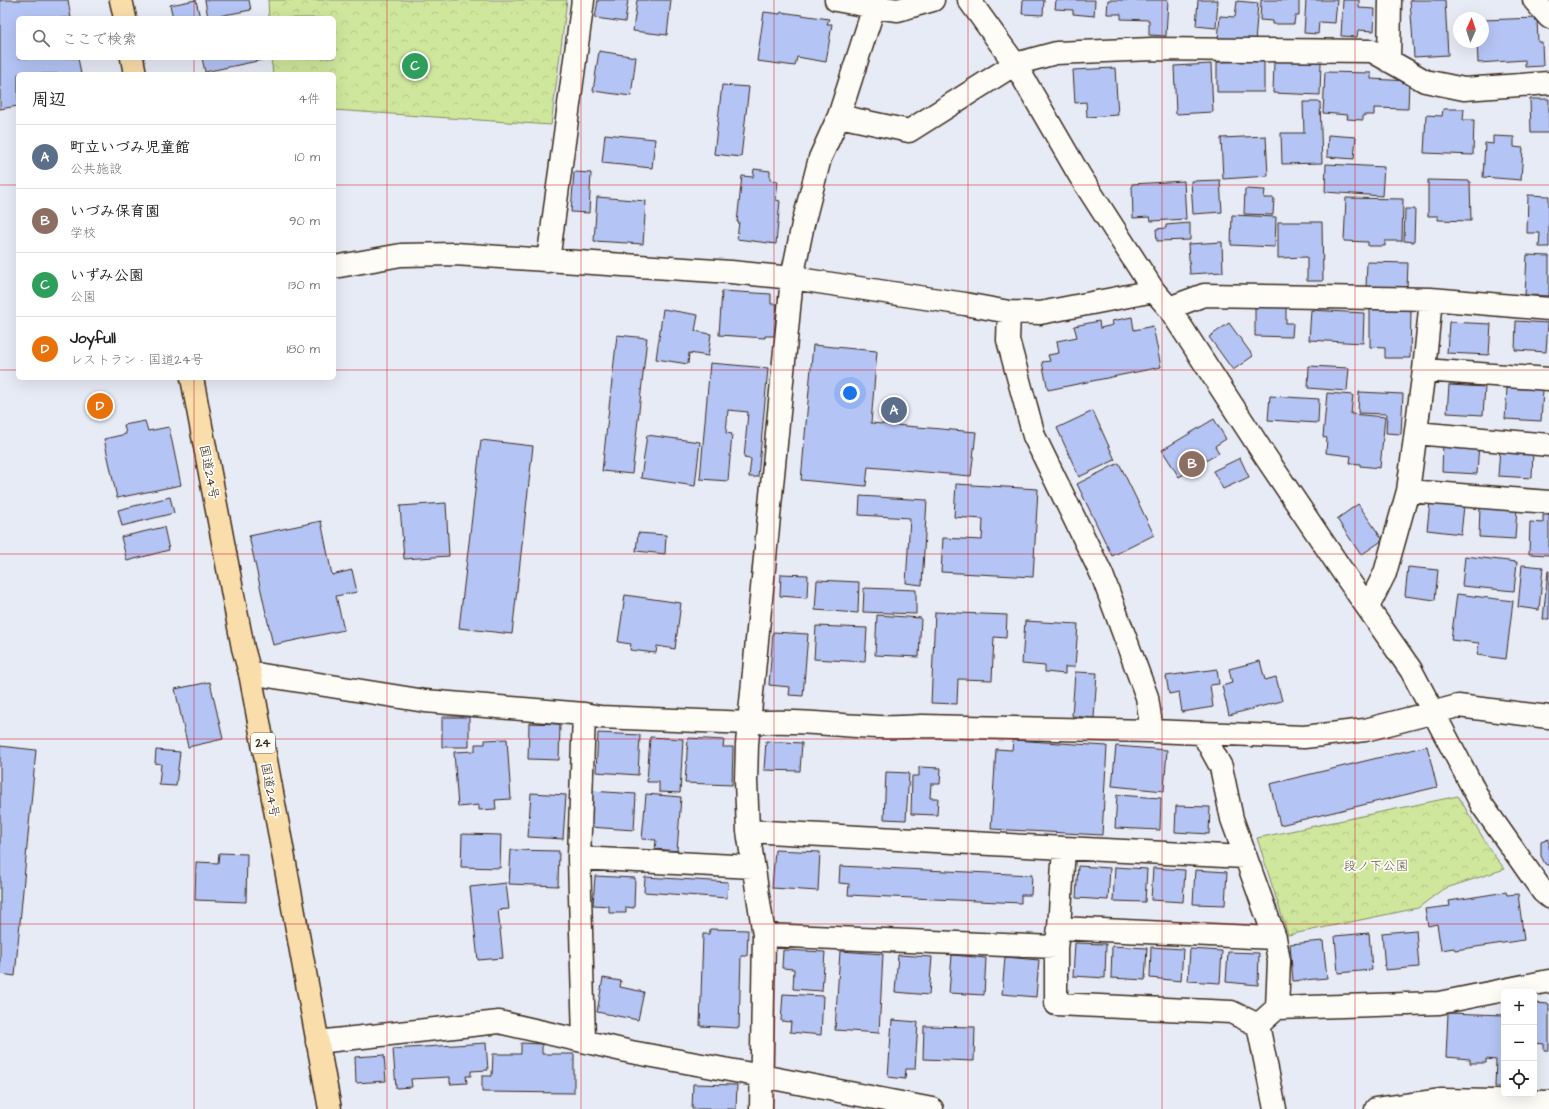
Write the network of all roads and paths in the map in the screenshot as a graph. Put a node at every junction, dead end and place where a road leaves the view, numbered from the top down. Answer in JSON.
{"nodes":[{"id":1,"x":121,"y":0,"type":"edge"},
{"id":2,"x":583,"y":0,"type":"edge"},
{"id":3,"x":836,"y":0,"type":"edge"},
{"id":4,"x":932,"y":0,"type":"edge"},
{"id":5,"x":969,"y":0,"type":"edge"},
{"id":6,"x":1390,"y":0,"type":"edge"},
{"id":7,"x":1534,"y":0,"type":"edge"},
{"id":8,"x":874,"y":7,"type":"junction"},
{"id":9,"x":125,"y":16,"type":"edge"},
{"id":10,"x":1549,"y":17,"type":"edge"},
{"id":11,"x":132,"y":60,"type":"edge"},
{"id":12,"x":1389,"y":61,"type":"junction"},
{"id":13,"x":1015,"y":64,"type":"junction"},
{"id":14,"x":135,"y":72,"type":"edge"},
{"id":15,"x":1549,"y":83,"type":"edge"},
{"id":16,"x":839,"y":116,"type":"junction"},
{"id":17,"x":548,"y":261,"type":"junction"},
{"id":18,"x":336,"y":267,"type":"edge"},
{"id":19,"x":792,"y":278,"type":"junction"},
{"id":20,"x":1154,"y":290,"type":"junction"},
{"id":21,"x":1431,"y":299,"type":"junction"},
{"id":22,"x":1169,"y":308,"type":"junction"},
{"id":23,"x":1549,"y":309,"type":"edge"},
{"id":24,"x":1009,"y":312,"type":"junction"},
{"id":25,"x":1424,"y":370,"type":"junction"},
{"id":26,"x":1549,"y":379,"type":"edge"},
{"id":27,"x":192,"y":380,"type":"edge"},
{"id":28,"x":1416,"y":433,"type":"junction"},
{"id":29,"x":1549,"y":445,"type":"edge"},
{"id":30,"x":1408,"y":491,"type":"junction"},
{"id":31,"x":1549,"y":502,"type":"edge"},
{"id":32,"x":1368,"y":607,"type":"junction"},
{"id":33,"x":250,"y":673,"type":"junction"},
{"id":34,"x":1432,"y":712,"type":"junction"},
{"id":35,"x":584,"y":714,"type":"junction"},
{"id":36,"x":1549,"y":717,"type":"edge"},
{"id":37,"x":750,"y":723,"type":"junction"},
{"id":38,"x":1152,"y":731,"type":"junction"},
{"id":39,"x":1203,"y":734,"type":"junction"},
{"id":40,"x":748,"y":831,"type":"junction"},
{"id":41,"x":1064,"y":848,"type":"junction"},
{"id":42,"x":1245,"y":857,"type":"junction"},
{"id":43,"x":579,"y":858,"type":"junction"},
{"id":44,"x":753,"y":867,"type":"junction"},
{"id":45,"x":1549,"y":897,"type":"edge"},
{"id":46,"x":764,"y":935,"type":"junction"},
{"id":47,"x":1058,"y":938,"type":"junction"},
{"id":48,"x":1275,"y":938,"type":"junction"},
{"id":49,"x":1549,"y":981,"type":"edge"},
{"id":50,"x":1277,"y":1008,"type":"junction"},
{"id":51,"x":1258,"y":1025,"type":"junction"},
{"id":52,"x":584,"y":1040,"type":"junction"},
{"id":53,"x":317,"y":1042,"type":"junction"},
{"id":54,"x":762,"y":1076,"type":"junction"},
{"id":55,"x":1549,"y":1102,"type":"edge"},
{"id":56,"x":330,"y":1109,"type":"edge"},
{"id":57,"x":761,"y":1109,"type":"edge"},
{"id":58,"x":932,"y":1109,"type":"edge"},
{"id":59,"x":1275,"y":1109,"type":"edge"},
{"id":60,"x":1376,"y":1109,"type":"edge"}],
"edges":[{"from":1,"to":9,"type":"highway"},
{"from":2,"to":17,"type":"street"},
{"from":3,"to":8,"type":"street"},
{"from":4,"to":8,"type":"street"},
{"from":5,"to":13,"type":"street"},
{"from":6,"to":12,"type":"street"},
{"from":7,"to":10,"type":"street"},
{"from":8,"to":16,"type":"street"},
{"from":11,"to":14,"type":"highway"},
{"from":12,"to":13,"type":"street"},
{"from":12,"to":15,"type":"street"},
{"from":13,"to":16,"type":"street"},
{"from":13,"to":20,"type":"street"},
{"from":16,"to":19,"type":"street"},
{"from":17,"to":18,"type":"street"},
{"from":17,"to":19,"type":"street"},
{"from":19,"to":24,"type":"street"},
{"from":19,"to":37,"type":"street"},
{"from":20,"to":22,"type":"street"},
{"from":20,"to":24,"type":"street"},
{"from":21,"to":22,"type":"street"},
{"from":21,"to":23,"type":"street"},
{"from":21,"to":25,"type":"street"},
{"from":22,"to":32,"type":"street"},
{"from":24,"to":38,"type":"street"},
{"from":25,"to":26,"type":"street"},
{"from":25,"to":28,"type":"street"},
{"from":27,"to":33,"type":"highway","name":"国道24号","number":"24"},
{"from":28,"to":29,"type":"street"},
{"from":28,"to":30,"type":"street"},
{"from":30,"to":31,"type":"street"},
{"from":30,"to":32,"type":"street"},
{"from":32,"to":34,"type":"street"},
{"from":33,"to":35,"type":"street"},
{"from":33,"to":53,"type":"highway","name":"国道24号","number":"24"},
{"from":34,"to":36,"type":"street"},
{"from":34,"to":39,"type":"street"},
{"from":34,"to":45,"type":"street"},
{"from":35,"to":37,"type":"street"},
{"from":35,"to":43,"type":"street"},
{"from":37,"to":38,"type":"street"},
{"from":37,"to":40,"type":"street"},
{"from":38,"to":39,"type":"street"},
{"from":39,"to":42,"type":"street"},
{"from":40,"to":41,"type":"street"},
{"from":40,"to":44,"type":"street"},
{"from":41,"to":42,"type":"street"},
{"from":41,"to":47,"type":"street"},
{"from":42,"to":48,"type":"street"},
{"from":43,"to":44,"type":"street"},
{"from":43,"to":52,"type":"street"},
{"from":44,"to":46,"type":"street"},
{"from":46,"to":47,"type":"street"},
{"from":46,"to":54,"type":"street"},
{"from":47,"to":48,"type":"street"},
{"from":47,"to":51,"type":"street"},
{"from":48,"to":50,"type":"street"},
{"from":49,"to":50,"type":"street"},
{"from":50,"to":51,"type":"street"},
{"from":51,"to":59,"type":"street"},
{"from":52,"to":53,"type":"street"},
{"from":52,"to":54,"type":"street"},
{"from":53,"to":56,"type":"highway","name":"国道24号","number":"24"},
{"from":54,"to":57,"type":"street"},
{"from":54,"to":58,"type":"street"},
{"from":55,"to":60,"type":"street"}]}
